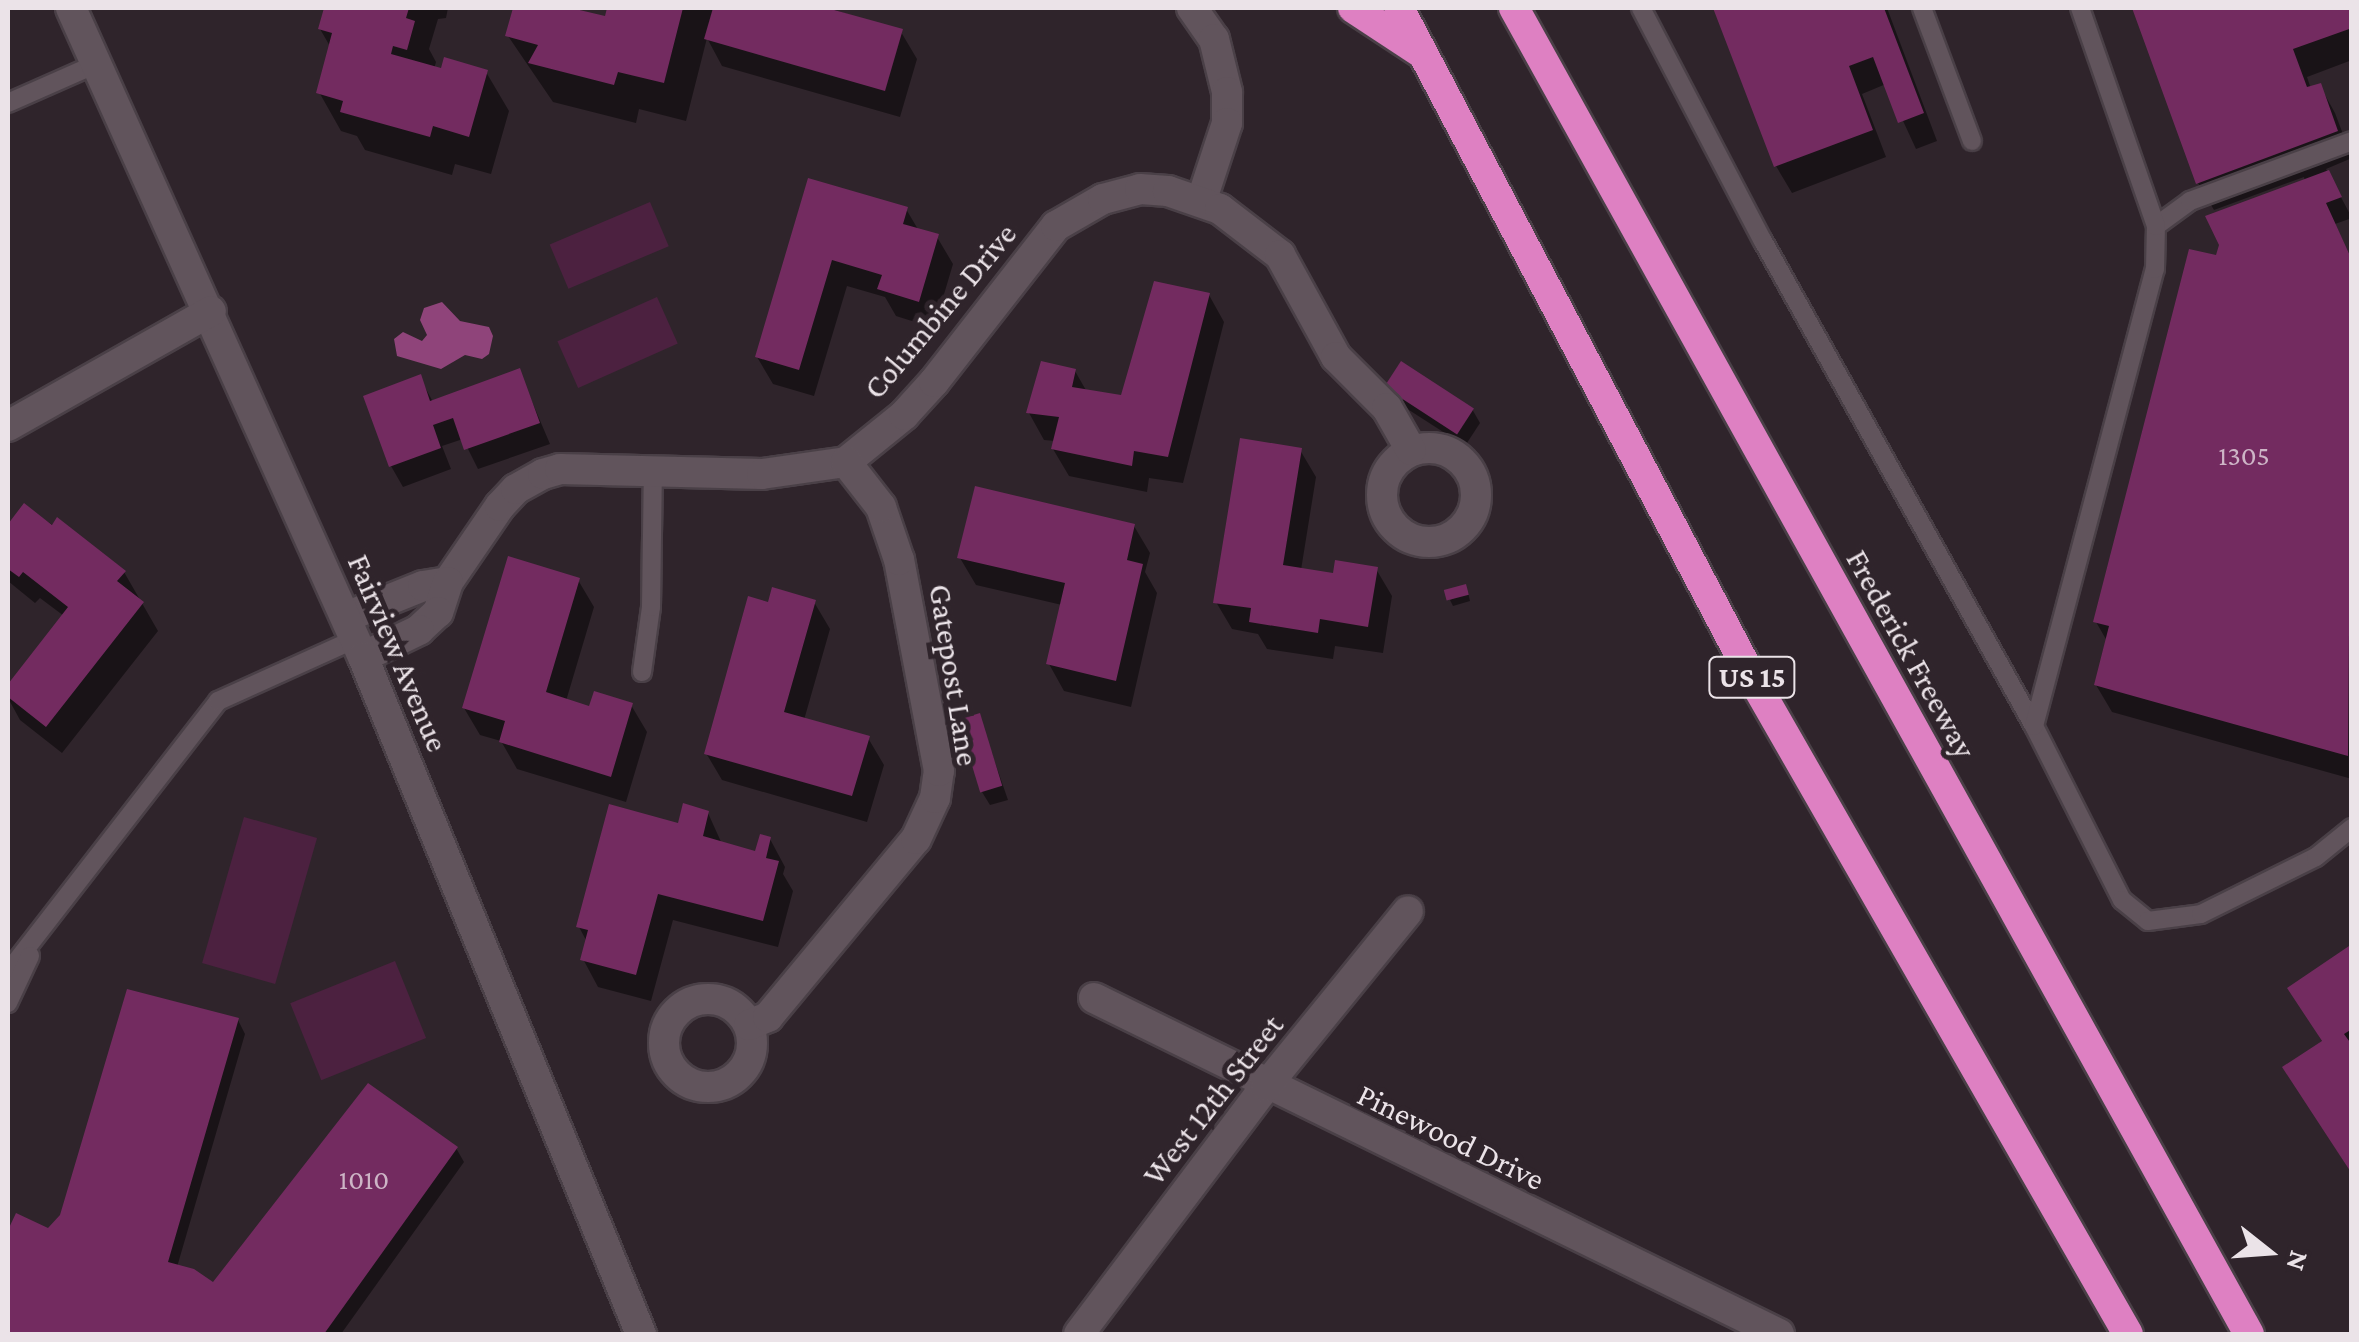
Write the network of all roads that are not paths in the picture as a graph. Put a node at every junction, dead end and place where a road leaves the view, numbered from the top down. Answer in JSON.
{"nodes":[{"id":1,"x":71,"y":8,"type":"edge"},
{"id":2,"x":1192,"y":8,"type":"edge"},
{"id":3,"x":1353,"y":8,"type":"edge"},
{"id":4,"x":1399,"y":8,"type":"edge"},
{"id":5,"x":1514,"y":8,"type":"edge"},
{"id":6,"x":1536,"y":8,"type":"edge"},
{"id":7,"x":1641,"y":8,"type":"edge"},
{"id":8,"x":1922,"y":8,"type":"edge"},
{"id":9,"x":2080,"y":8,"type":"edge"},
{"id":10,"x":1420,"y":52,"type":"junction"},
{"id":11,"x":96,"y":64,"type":"junction"},
{"id":12,"x":8,"y":102,"type":"edge"},
{"id":13,"x":1972,"y":141,"type":"dead end"},
{"id":14,"x":2352,"y":141,"type":"edge"},
{"id":15,"x":1598,"y":161,"type":"junction"},
{"id":16,"x":1201,"y":202,"type":"junction"},
{"id":17,"x":2156,"y":226,"type":"junction"},
{"id":18,"x":211,"y":312,"type":"junction"},
{"id":19,"x":8,"y":426,"type":"edge"},
{"id":20,"x":1411,"y":450,"type":"dead end"},
{"id":21,"x":846,"y":462,"type":"junction"},
{"id":22,"x":653,"y":472,"type":"junction"},
{"id":23,"x":448,"y":582,"type":"junction"},
{"id":24,"x":355,"y":638,"type":"junction"},
{"id":25,"x":642,"y":672,"type":"dead end"},
{"id":26,"x":2034,"y":726,"type":"junction"},
{"id":27,"x":2352,"y":828,"type":"edge"},
{"id":28,"x":1408,"y":912,"type":"dead end"},
{"id":29,"x":43,"y":929,"type":"junction"},
{"id":30,"x":8,"y":972,"type":"edge"},
{"id":31,"x":1094,"y":998,"type":"dead end"},
{"id":32,"x":8,"y":1003,"type":"edge"},
{"id":33,"x":749,"y":1024,"type":"dead end"},
{"id":34,"x":1266,"y":1086,"type":"junction"},
{"id":35,"x":641,"y":1334,"type":"edge"},
{"id":36,"x":1079,"y":1334,"type":"edge"},
{"id":37,"x":1779,"y":1334,"type":"edge"},
{"id":38,"x":2128,"y":1334,"type":"edge"},
{"id":39,"x":2249,"y":1334,"type":"edge"}],
"edges":[{"from":1,"to":11,"type":"street","name":"Fairview Avenue"},
{"from":2,"to":16,"type":"street"},
{"from":3,"to":10,"type":"highway"},
{"from":4,"to":10,"type":"highway","number":"US 15"},
{"from":5,"to":15,"type":"highway","name":"Frederick Freeway"},
{"from":6,"to":15,"type":"highway"},
{"from":7,"to":26,"type":"lane"},
{"from":8,"to":13,"type":"lane"},
{"from":9,"to":17,"type":"lane"},
{"from":10,"to":38,"type":"highway","number":"US 15"},
{"from":11,"to":12,"type":"lane"},
{"from":11,"to":18,"type":"street","name":"Fairview Avenue"},
{"from":14,"to":17,"type":"lane"},
{"from":15,"to":39,"type":"highway","name":"Frederick Freeway"},
{"from":16,"to":20,"type":"street","name":"Columbine Drive"},
{"from":16,"to":21,"type":"street","name":"Columbine Drive"},
{"from":17,"to":26,"type":"lane"},
{"from":18,"to":19,"type":"street"},
{"from":18,"to":24,"type":"street","name":"Fairview Avenue"},
{"from":21,"to":22,"type":"street"},
{"from":21,"to":33,"type":"street","name":"Gatepost Lane"},
{"from":22,"to":23,"type":"street"},
{"from":22,"to":25,"type":"lane"},
{"from":23,"to":24,"type":"street"},
{"from":23,"to":24,"type":"street"},
{"from":24,"to":29,"type":"lane"},
{"from":24,"to":35,"type":"street","name":"Fairview Avenue"},
{"from":26,"to":27,"type":"lane"},
{"from":28,"to":34,"type":"street","name":"West 12th Street"},
{"from":29,"to":30,"type":"lane"},
{"from":29,"to":32,"type":"lane"},
{"from":31,"to":34,"type":"street","name":"Pinewood Drive"},
{"from":34,"to":36,"type":"street","name":"West 12th Street"},
{"from":34,"to":37,"type":"street","name":"Pinewood Drive"}]}
